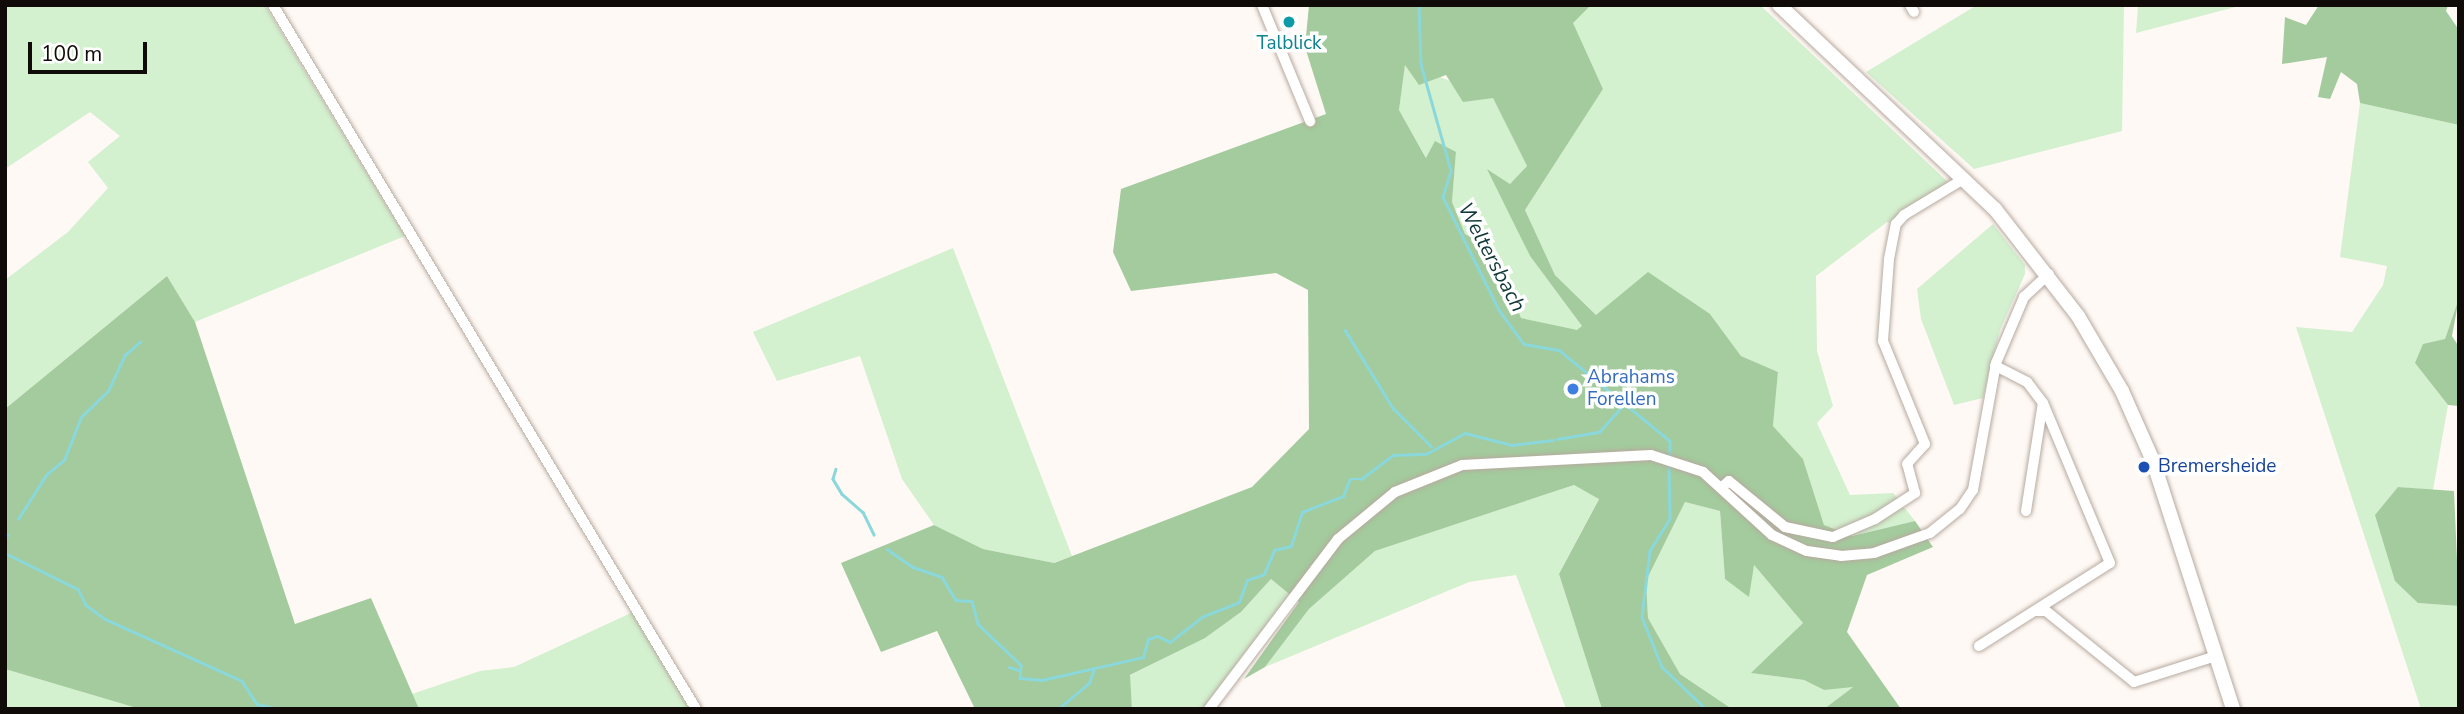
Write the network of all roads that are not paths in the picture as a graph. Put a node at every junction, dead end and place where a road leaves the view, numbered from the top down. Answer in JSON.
{"nodes":[{"id":1,"x":273,"y":5,"type":"edge"},
{"id":2,"x":1262,"y":5,"type":"edge"},
{"id":3,"x":1779,"y":5,"type":"edge"},
{"id":4,"x":1310,"y":121,"type":"dead end"},
{"id":5,"x":1965,"y":178,"type":"junction"},
{"id":6,"x":2049,"y":274,"type":"junction"},
{"id":7,"x":1996,"y":366,"type":"junction"},
{"id":8,"x":2043,"y":404,"type":"junction"},
{"id":9,"x":1722,"y":487,"type":"junction"},
{"id":10,"x":2026,"y":511,"type":"dead end"},
{"id":11,"x":2032,"y":612,"type":"junction"},
{"id":12,"x":1979,"y":646,"type":"dead end"},
{"id":13,"x":2216,"y":656,"type":"junction"},
{"id":14,"x":696,"y":709,"type":"edge"},
{"id":15,"x":1209,"y":709,"type":"edge"},
{"id":16,"x":2233,"y":709,"type":"edge"}],
"edges":[{"from":1,"to":14,"type":"street"},
{"from":2,"to":4,"type":"street"},
{"from":3,"to":5,"type":"main road"},
{"from":5,"to":6,"type":"main road"},
{"from":5,"to":9,"type":"street"},
{"from":6,"to":7,"type":"street"},
{"from":6,"to":13,"type":"main road"},
{"from":7,"to":8,"type":"street"},
{"from":7,"to":9,"type":"street"},
{"from":8,"to":10,"type":"street"},
{"from":8,"to":11,"type":"street"},
{"from":9,"to":15,"type":"street"},
{"from":11,"to":12,"type":"street"},
{"from":11,"to":13,"type":"street"},
{"from":13,"to":16,"type":"main road"}]}
